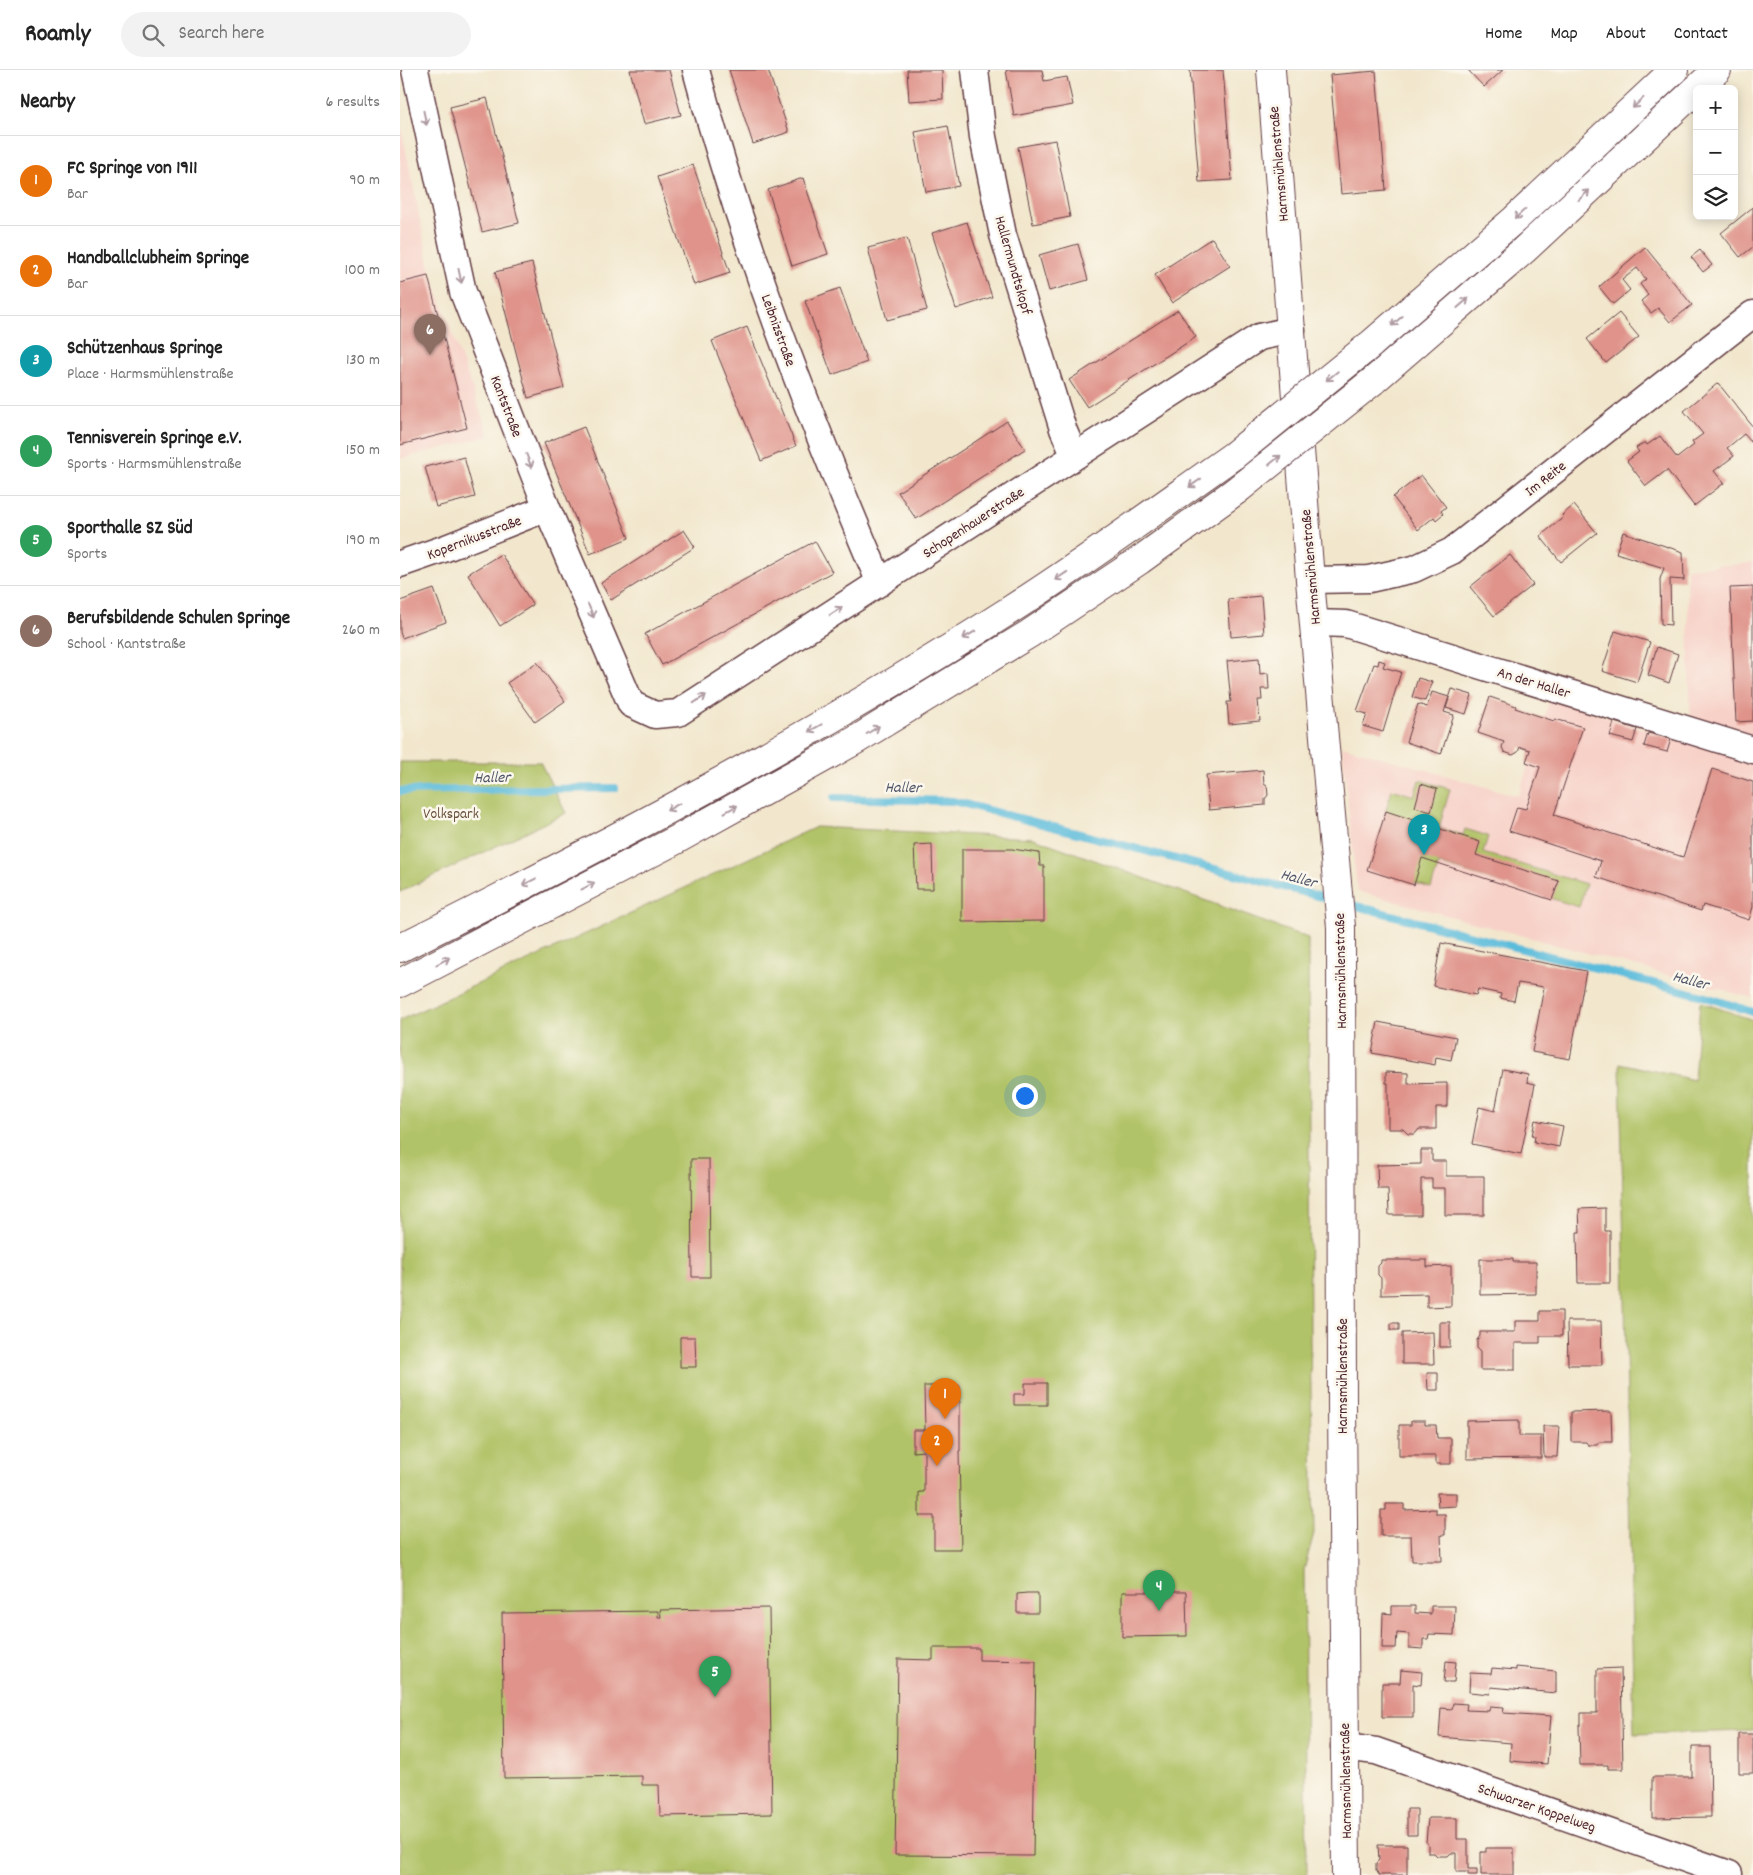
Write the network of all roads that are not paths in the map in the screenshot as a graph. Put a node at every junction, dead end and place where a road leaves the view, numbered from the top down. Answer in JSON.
{"nodes":[{"id":1,"x":415,"y":70,"type":"edge"},
{"id":2,"x":696,"y":70,"type":"edge"},
{"id":3,"x":975,"y":70,"type":"edge"},
{"id":4,"x":1271,"y":70,"type":"edge"},
{"id":5,"x":1674,"y":70,"type":"edge"},
{"id":6,"x":1717,"y":70,"type":"edge"},
{"id":7,"x":1753,"y":314,"type":"edge"},
{"id":8,"x":1292,"y":330,"type":"junction"},
{"id":9,"x":1074,"y":454,"type":"junction"},
{"id":10,"x":547,"y":508,"type":"junction"},
{"id":11,"x":400,"y":564,"type":"edge"},
{"id":12,"x":1310,"y":580,"type":"junction"},
{"id":13,"x":880,"y":583,"type":"junction"},
{"id":14,"x":1314,"y":623,"type":"junction"},
{"id":15,"x":655,"y":714,"type":"joint"},
{"id":16,"x":1753,"y":750,"type":"edge"},
{"id":17,"x":400,"y":948,"type":"edge"},
{"id":18,"x":400,"y":983,"type":"edge"},
{"id":19,"x":1344,"y":1747,"type":"junction"},
{"id":20,"x":1729,"y":1874,"type":"edge"},
{"id":21,"x":1346,"y":1875,"type":"edge"}],
"edges":[{"from":1,"to":10,"type":"street","name":"Kantstraße","one_way":true},
{"from":2,"to":13,"type":"street","name":"Leibnizstraße"},
{"from":3,"to":9,"type":"street","name":"Hallermundtskopf"},
{"from":4,"to":8,"type":"main road","name":"Harmsmühlenstraße"},
{"from":5,"to":17,"type":"main road","one_way":true,"bridge":true},
{"from":18,"to":6,"type":"main road","one_way":true,"bridge":true},
{"from":7,"to":12,"type":"street","name":"Im Reite"},
{"from":8,"to":9,"type":"street","name":"Schopenhauerstraße"},
{"from":8,"to":12,"type":"main road","name":"Harmsmühlenstraße"},
{"from":9,"to":13,"type":"street","name":"Schopenhauerstraße"},
{"from":10,"to":11,"type":"street","name":"Kopernikusstraße"},
{"from":10,"to":15,"type":"street","name":"Kantstraße","one_way":true},
{"from":12,"to":14,"type":"main road","name":"Harmsmühlenstraße"},
{"from":15,"to":13,"type":"street","name":"Schopenhauerstraße","one_way":true},
{"from":14,"to":16,"type":"street","name":"An der Haller"},
{"from":14,"to":19,"type":"main road","name":"Harmsmühlenstraße"},
{"from":19,"to":20,"type":"street","name":"Schwarzer Koppelweg"},
{"from":19,"to":21,"type":"main road","name":"Harmsmühlenstraße"}]}
